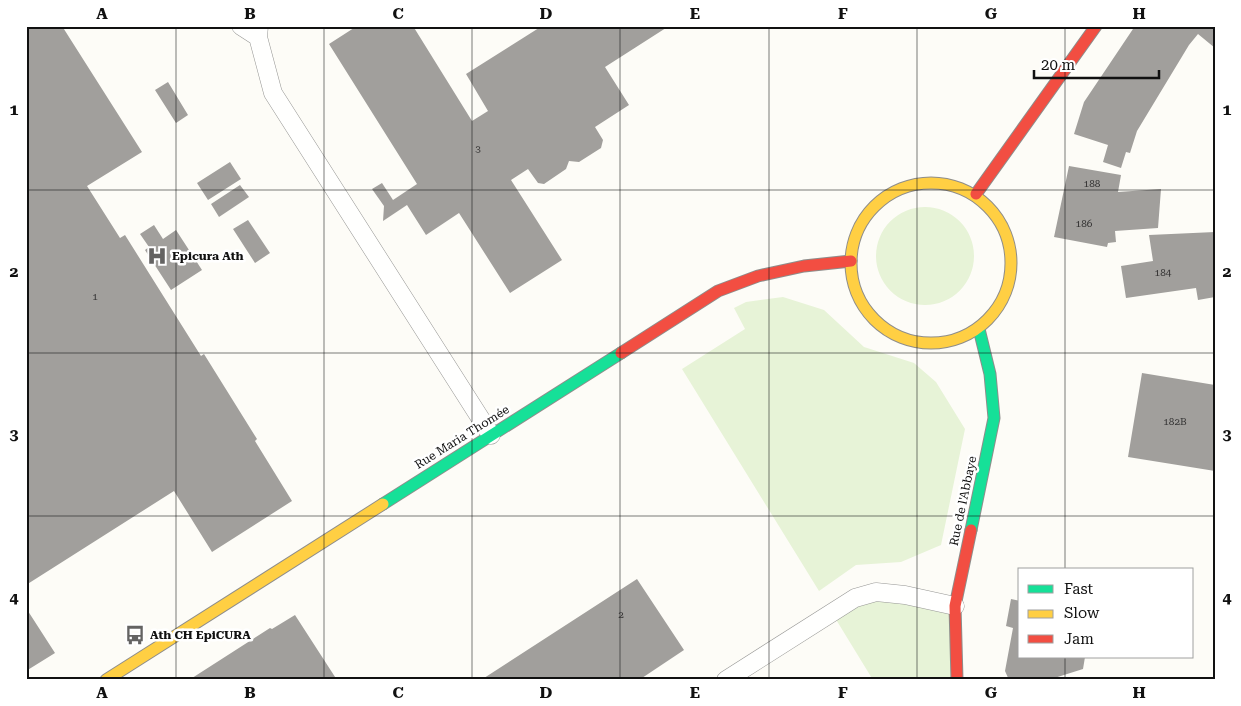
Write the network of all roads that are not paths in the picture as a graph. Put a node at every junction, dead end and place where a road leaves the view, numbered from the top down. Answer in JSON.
{"nodes":[{"id":1,"x":241,"y":26,"type":"edge"},
{"id":2,"x":1096,"y":26,"type":"edge"},
{"id":3,"x":259,"y":31,"type":"edge"},
{"id":4,"x":976,"y":194,"type":"junction"},
{"id":5,"x":851,"y":261,"type":"junction"},
{"id":6,"x":979,"y":329,"type":"junction"},
{"id":7,"x":491,"y":435,"type":"junction"},
{"id":8,"x":955,"y":606,"type":"junction"},
{"id":9,"x":106,"y":680,"type":"edge"},
{"id":10,"x":726,"y":680,"type":"edge"},
{"id":11,"x":957,"y":680,"type":"edge"}],
"edges":[{"from":1,"to":3,"type":"lane"},
{"from":2,"to":4,"type":"street"},
{"from":3,"to":7,"type":"lane"},
{"from":4,"to":5,"type":"street"},
{"from":4,"to":6,"type":"street"},
{"from":5,"to":6,"type":"street"},
{"from":5,"to":7,"type":"street","name":"Rue Maria Thomée"},
{"from":6,"to":8,"type":"street","name":"Rue de l'Abbaye"},
{"from":7,"to":9,"type":"street","name":"Rue Maria Thomée"},
{"from":8,"to":10,"type":"lane"},
{"from":8,"to":11,"type":"street","name":"Rue de l'Abbaye"}]}
